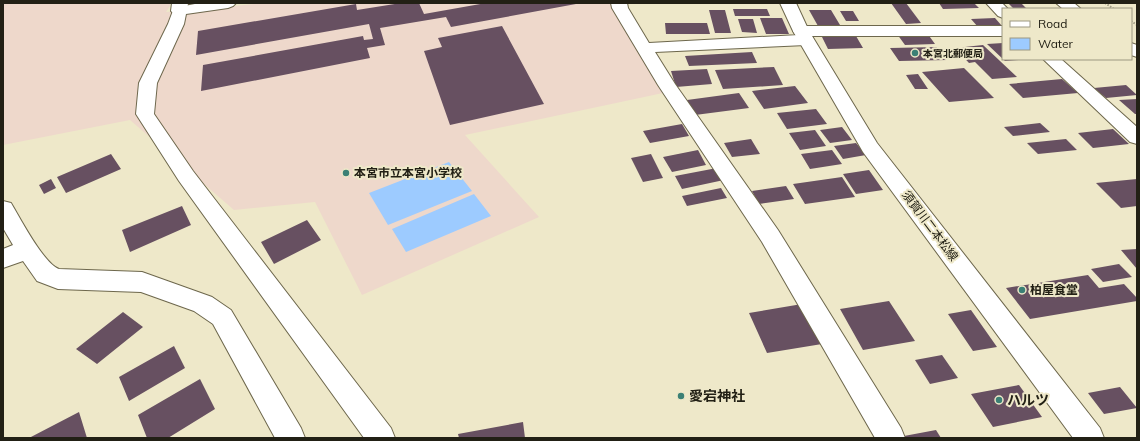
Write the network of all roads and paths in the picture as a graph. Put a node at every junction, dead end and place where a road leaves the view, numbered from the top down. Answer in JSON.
{"nodes":[{"id":1,"x":228,"y":3,"type":"edge"},
{"id":2,"x":619,"y":3,"type":"edge"},
{"id":3,"x":788,"y":3,"type":"edge"},
{"id":4,"x":994,"y":3,"type":"edge"},
{"id":5,"x":179,"y":7,"type":"edge"},
{"id":6,"x":1002,"y":12,"type":"edge"},
{"id":7,"x":1002,"y":31,"type":"edge"},
{"id":8,"x":804,"y":36,"type":"junction"},
{"id":9,"x":644,"y":48,"type":"junction"},
{"id":10,"x":1052,"y":60,"type":"edge"},
{"id":11,"x":1137,"y":138,"type":"edge"},
{"id":12,"x":3,"y":209,"type":"edge"},
{"id":13,"x":27,"y":248,"type":"junction"},
{"id":14,"x":3,"y":258,"type":"edge"},
{"id":15,"x":291,"y":438,"type":"edge"},
{"id":16,"x":381,"y":438,"type":"edge"},
{"id":17,"x":891,"y":438,"type":"edge"},
{"id":18,"x":1090,"y":438,"type":"edge"}],
"edges":[{"from":1,"to":5,"type":"street"},
{"from":2,"to":9,"type":"street"},
{"from":3,"to":8,"type":"street","name":"須賀川二本松線"},
{"from":4,"to":6,"type":"street"},
{"from":5,"to":16,"type":"street"},
{"from":7,"to":8,"type":"street"},
{"from":8,"to":9,"type":"street"},
{"from":8,"to":18,"type":"street","name":"須賀川二本松線"},
{"from":9,"to":17,"type":"street"},
{"from":10,"to":11,"type":"street"},
{"from":12,"to":13,"type":"street"},
{"from":13,"to":14,"type":"street"},
{"from":13,"to":15,"type":"street"}]}
